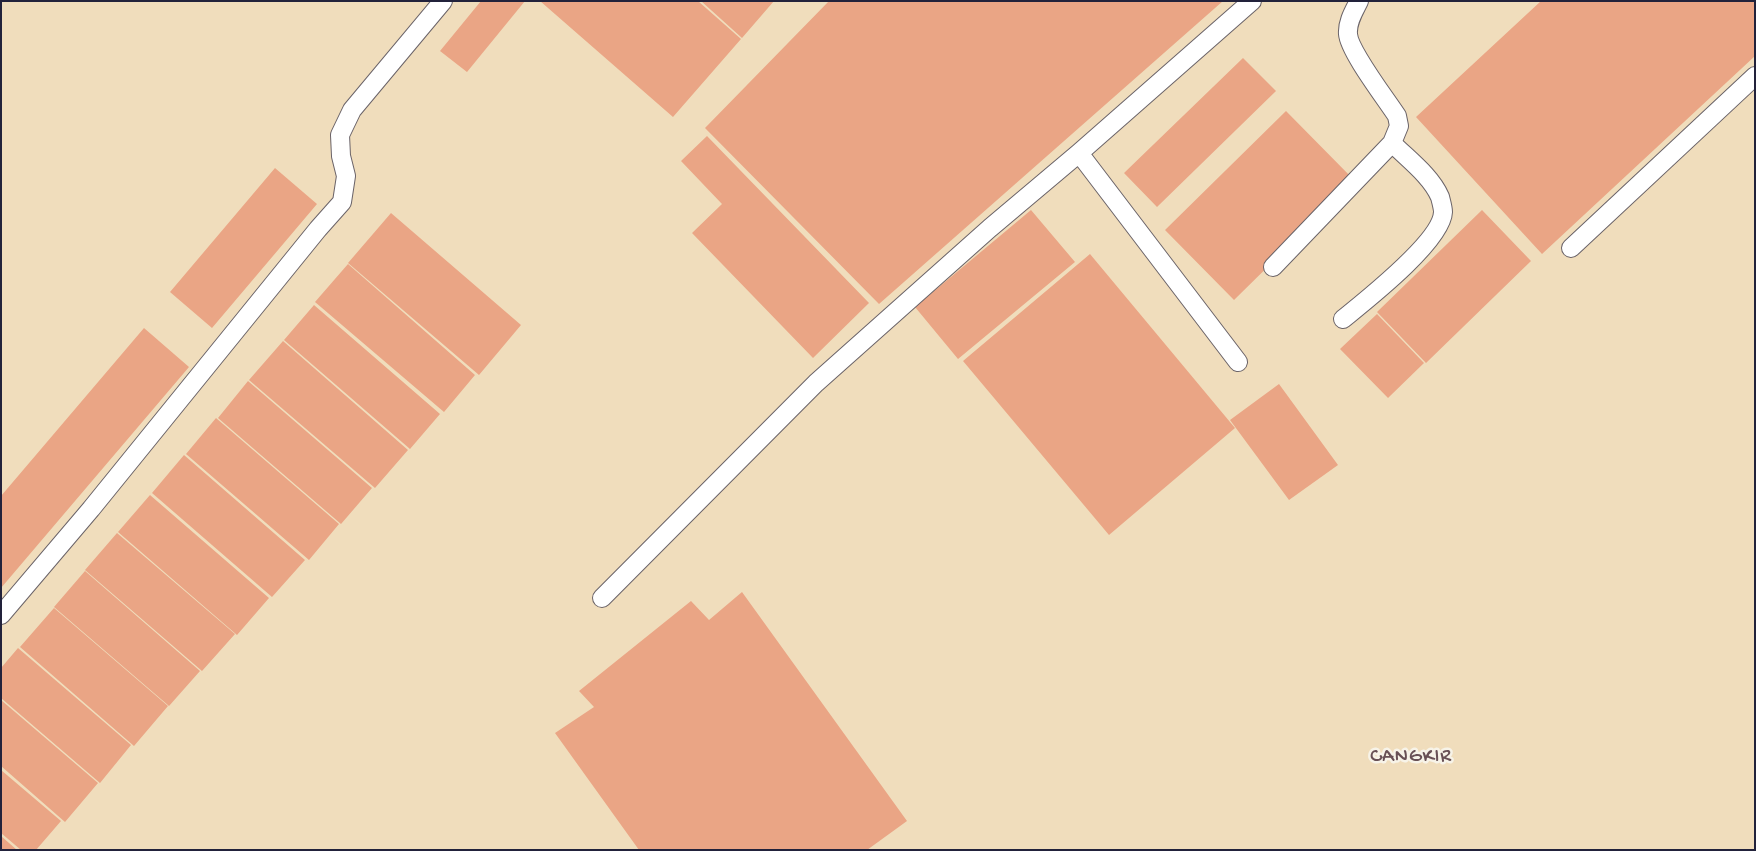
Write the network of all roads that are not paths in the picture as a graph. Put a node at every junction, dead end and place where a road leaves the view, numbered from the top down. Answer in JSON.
{"nodes":[{"id":1,"x":443,"y":1,"type":"edge"},
{"id":2,"x":1252,"y":1,"type":"edge"},
{"id":3,"x":1360,"y":1,"type":"edge"},
{"id":4,"x":1755,"y":76,"type":"edge"},
{"id":5,"x":1392,"y":143,"type":"junction"},
{"id":6,"x":1079,"y":153,"type":"junction"},
{"id":7,"x":1571,"y":248,"type":"dead end"},
{"id":8,"x":1273,"y":267,"type":"dead end"},
{"id":9,"x":1343,"y":320,"type":"dead end"},
{"id":10,"x":1238,"y":362,"type":"dead end"},
{"id":11,"x":602,"y":598,"type":"dead end"},
{"id":12,"x":1,"y":615,"type":"edge"}],
"edges":[{"from":1,"to":12,"type":"lane"},
{"from":2,"to":6,"type":"lane"},
{"from":3,"to":5,"type":"lane"},
{"from":4,"to":7,"type":"lane"},
{"from":5,"to":8,"type":"lane"},
{"from":5,"to":9,"type":"lane"},
{"from":6,"to":10,"type":"lane"},
{"from":6,"to":11,"type":"lane"}]}
